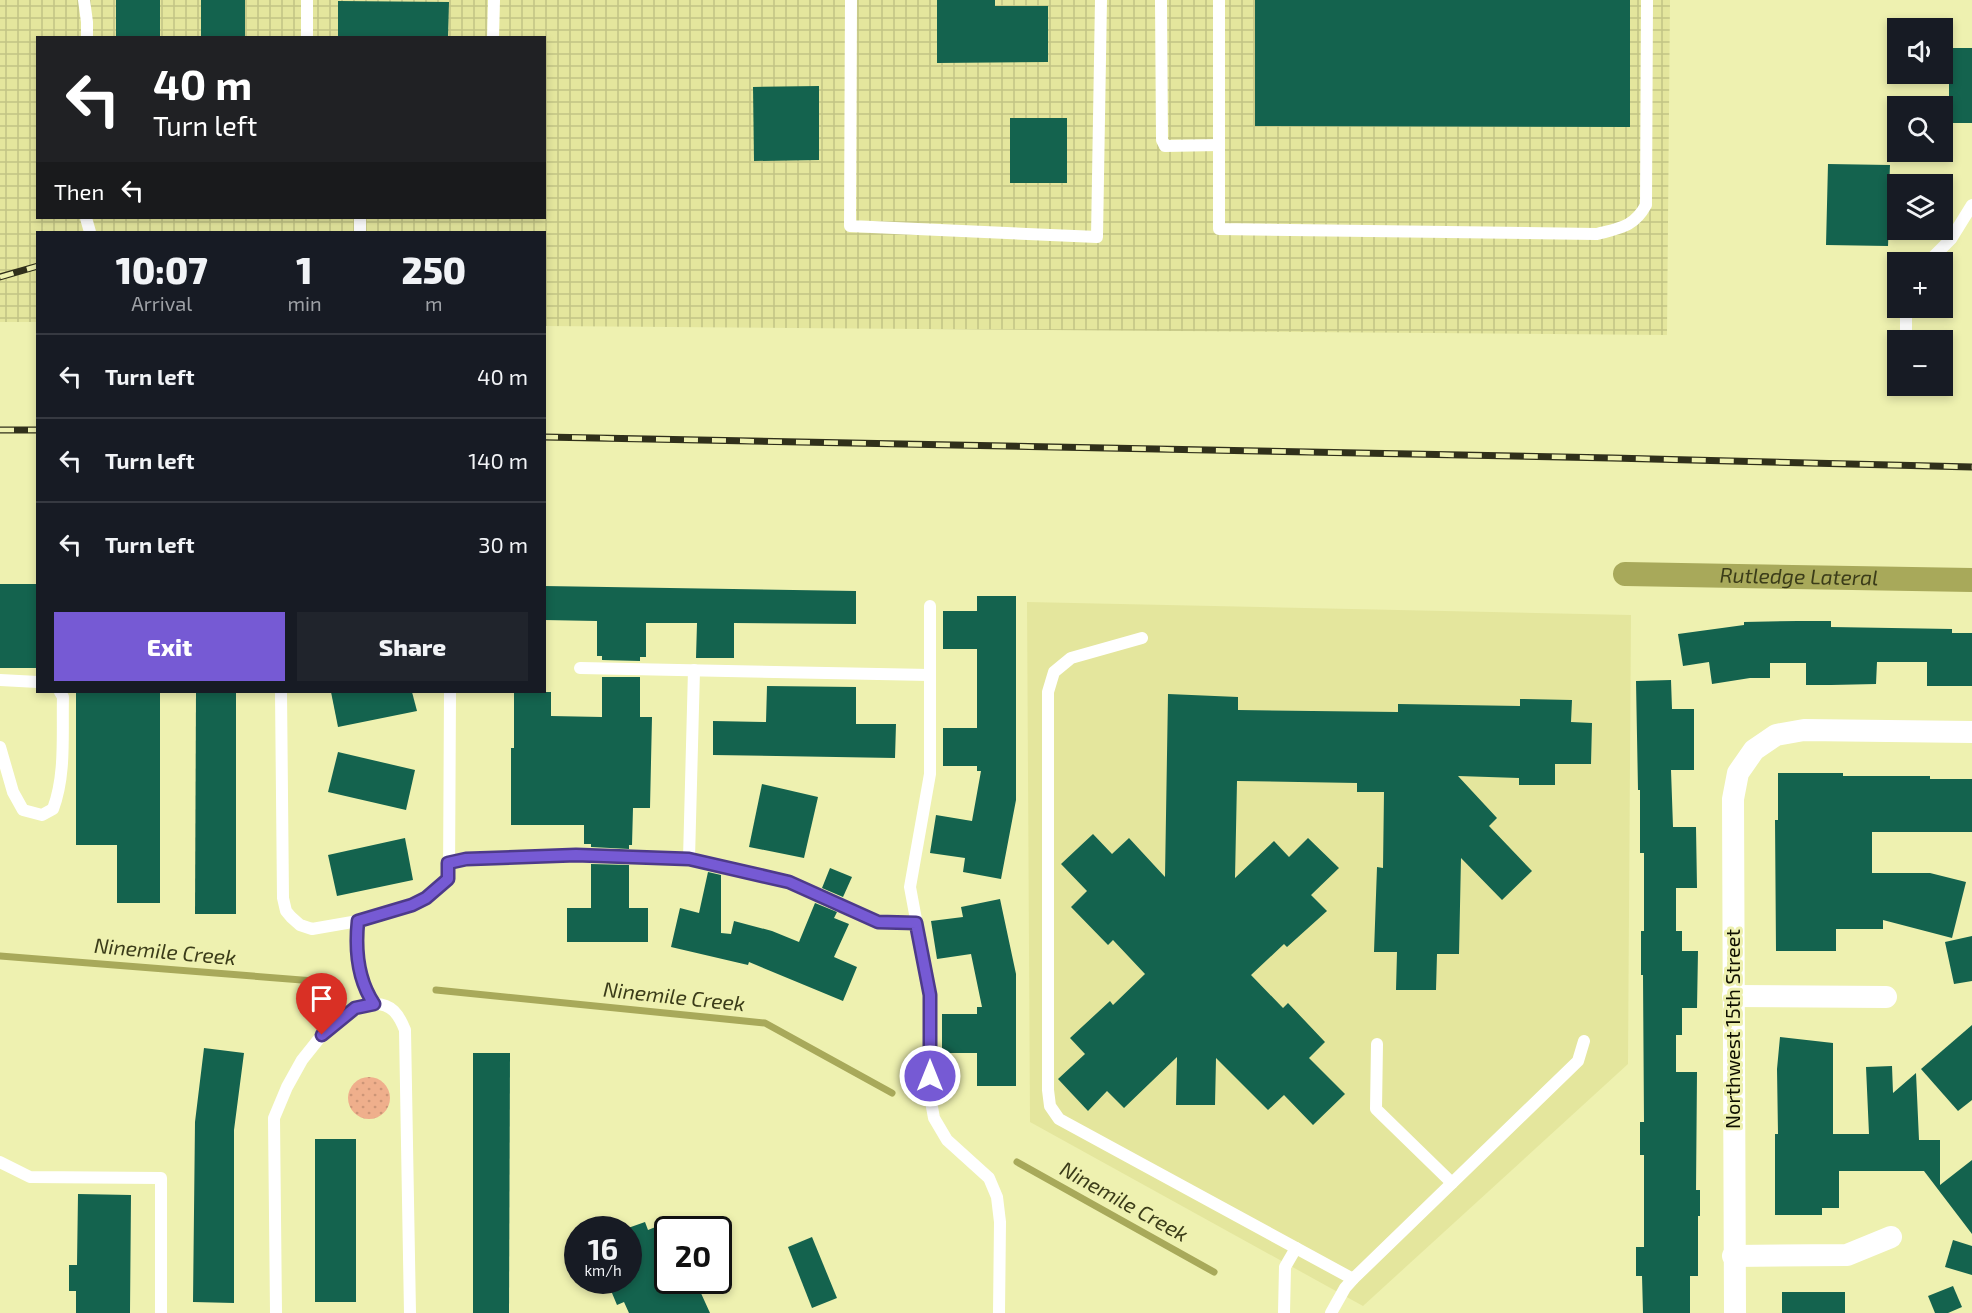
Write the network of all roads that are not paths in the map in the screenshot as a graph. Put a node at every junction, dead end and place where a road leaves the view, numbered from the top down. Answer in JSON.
{"nodes":[{"id":1,"x":84,"y":0,"type":"edge"},
{"id":2,"x":307,"y":0,"type":"edge"},
{"id":3,"x":494,"y":0,"type":"edge"},
{"id":4,"x":851,"y":0,"type":"edge"},
{"id":5,"x":1101,"y":0,"type":"edge"},
{"id":6,"x":1161,"y":0,"type":"edge"},
{"id":7,"x":1219,"y":0,"type":"edge"},
{"id":8,"x":1647,"y":0,"type":"edge"},
{"id":9,"x":87,"y":36,"type":"edge"},
{"id":10,"x":307,"y":36,"type":"edge"},
{"id":11,"x":493,"y":36,"type":"edge"},
{"id":12,"x":1219,"y":145,"type":"junction"},
{"id":13,"x":1972,"y":205,"type":"edge"},
{"id":14,"x":1938,"y":252,"type":"edge"},
{"id":15,"x":930,"y":606,"type":"dead end"},
{"id":16,"x":1142,"y":638,"type":"dead end"},
{"id":17,"x":580,"y":668,"type":"dead end"},
{"id":18,"x":694,"y":670,"type":"junction"},
{"id":19,"x":930,"y":675,"type":"junction"},
{"id":20,"x":0,"y":680,"type":"edge"},
{"id":21,"x":36,"y":682,"type":"edge"},
{"id":22,"x":61,"y":693,"type":"edge"},
{"id":23,"x":280,"y":693,"type":"edge"},
{"id":24,"x":450,"y":693,"type":"edge"},
{"id":25,"x":1972,"y":732,"type":"edge"},
{"id":26,"x":0,"y":747,"type":"edge"},
{"id":27,"x":689,"y":859,"type":"junction"},
{"id":28,"x":448,"y":863,"type":"junction"},
{"id":29,"x":358,"y":921,"type":"junction"},
{"id":30,"x":916,"y":923,"type":"junction"},
{"id":31,"x":1733,"y":996,"type":"junction"},
{"id":32,"x":1886,"y":997,"type":"dead end"},
{"id":33,"x":374,"y":1004,"type":"junction"},
{"id":34,"x":1584,"y":1041,"type":"dead end"},
{"id":35,"x":1377,"y":1044,"type":"dead end"},
{"id":36,"x":0,"y":1162,"type":"edge"},
{"id":37,"x":1452,"y":1183,"type":"junction"},
{"id":38,"x":1891,"y":1237,"type":"dead end"},
{"id":39,"x":1296,"y":1248,"type":"junction"},
{"id":40,"x":1733,"y":1256,"type":"junction"},
{"id":41,"x":1353,"y":1279,"type":"junction"},
{"id":42,"x":161,"y":1313,"type":"edge"},
{"id":43,"x":276,"y":1313,"type":"edge"},
{"id":44,"x":410,"y":1313,"type":"edge"},
{"id":45,"x":999,"y":1313,"type":"edge"},
{"id":46,"x":1284,"y":1313,"type":"edge"},
{"id":47,"x":1331,"y":1313,"type":"edge"},
{"id":48,"x":1735,"y":1313,"type":"edge"}],
"edges":[{"from":1,"to":9,"type":"lane"},
{"from":2,"to":10,"type":"lane"},
{"from":3,"to":11,"type":"lane"},
{"from":4,"to":5,"type":"lane"},
{"from":6,"to":12,"type":"lane"},
{"from":7,"to":12,"type":"lane"},
{"from":8,"to":12,"type":"lane"},
{"from":13,"to":14,"type":"lane"},
{"from":15,"to":19,"type":"lane"},
{"from":16,"to":39,"type":"lane"},
{"from":17,"to":18,"type":"lane"},
{"from":18,"to":19,"type":"lane"},
{"from":18,"to":27,"type":"lane"},
{"from":19,"to":30,"type":"lane"},
{"from":20,"to":21,"type":"lane"},
{"from":22,"to":26,"type":"lane"},
{"from":23,"to":29,"type":"lane"},
{"from":24,"to":28,"type":"lane"},
{"from":25,"to":31,"type":"street","name":"Northwest 15th Street"},
{"from":27,"to":28,"type":"lane"},
{"from":27,"to":30,"type":"lane"},
{"from":28,"to":29,"type":"lane"},
{"from":29,"to":33,"type":"lane"},
{"from":30,"to":45,"type":"lane"},
{"from":31,"to":32,"type":"street"},
{"from":31,"to":40,"type":"street","name":"Northwest 15th Street"},
{"from":33,"to":43,"type":"lane"},
{"from":33,"to":44,"type":"lane"},
{"from":34,"to":37,"type":"lane"},
{"from":35,"to":37,"type":"lane"},
{"from":36,"to":42,"type":"lane"},
{"from":37,"to":41,"type":"lane"},
{"from":38,"to":40,"type":"street"},
{"from":39,"to":41,"type":"lane"},
{"from":39,"to":46,"type":"lane"},
{"from":40,"to":48,"type":"street","name":"Northwest 15th Street"},
{"from":41,"to":47,"type":"lane"}]}
